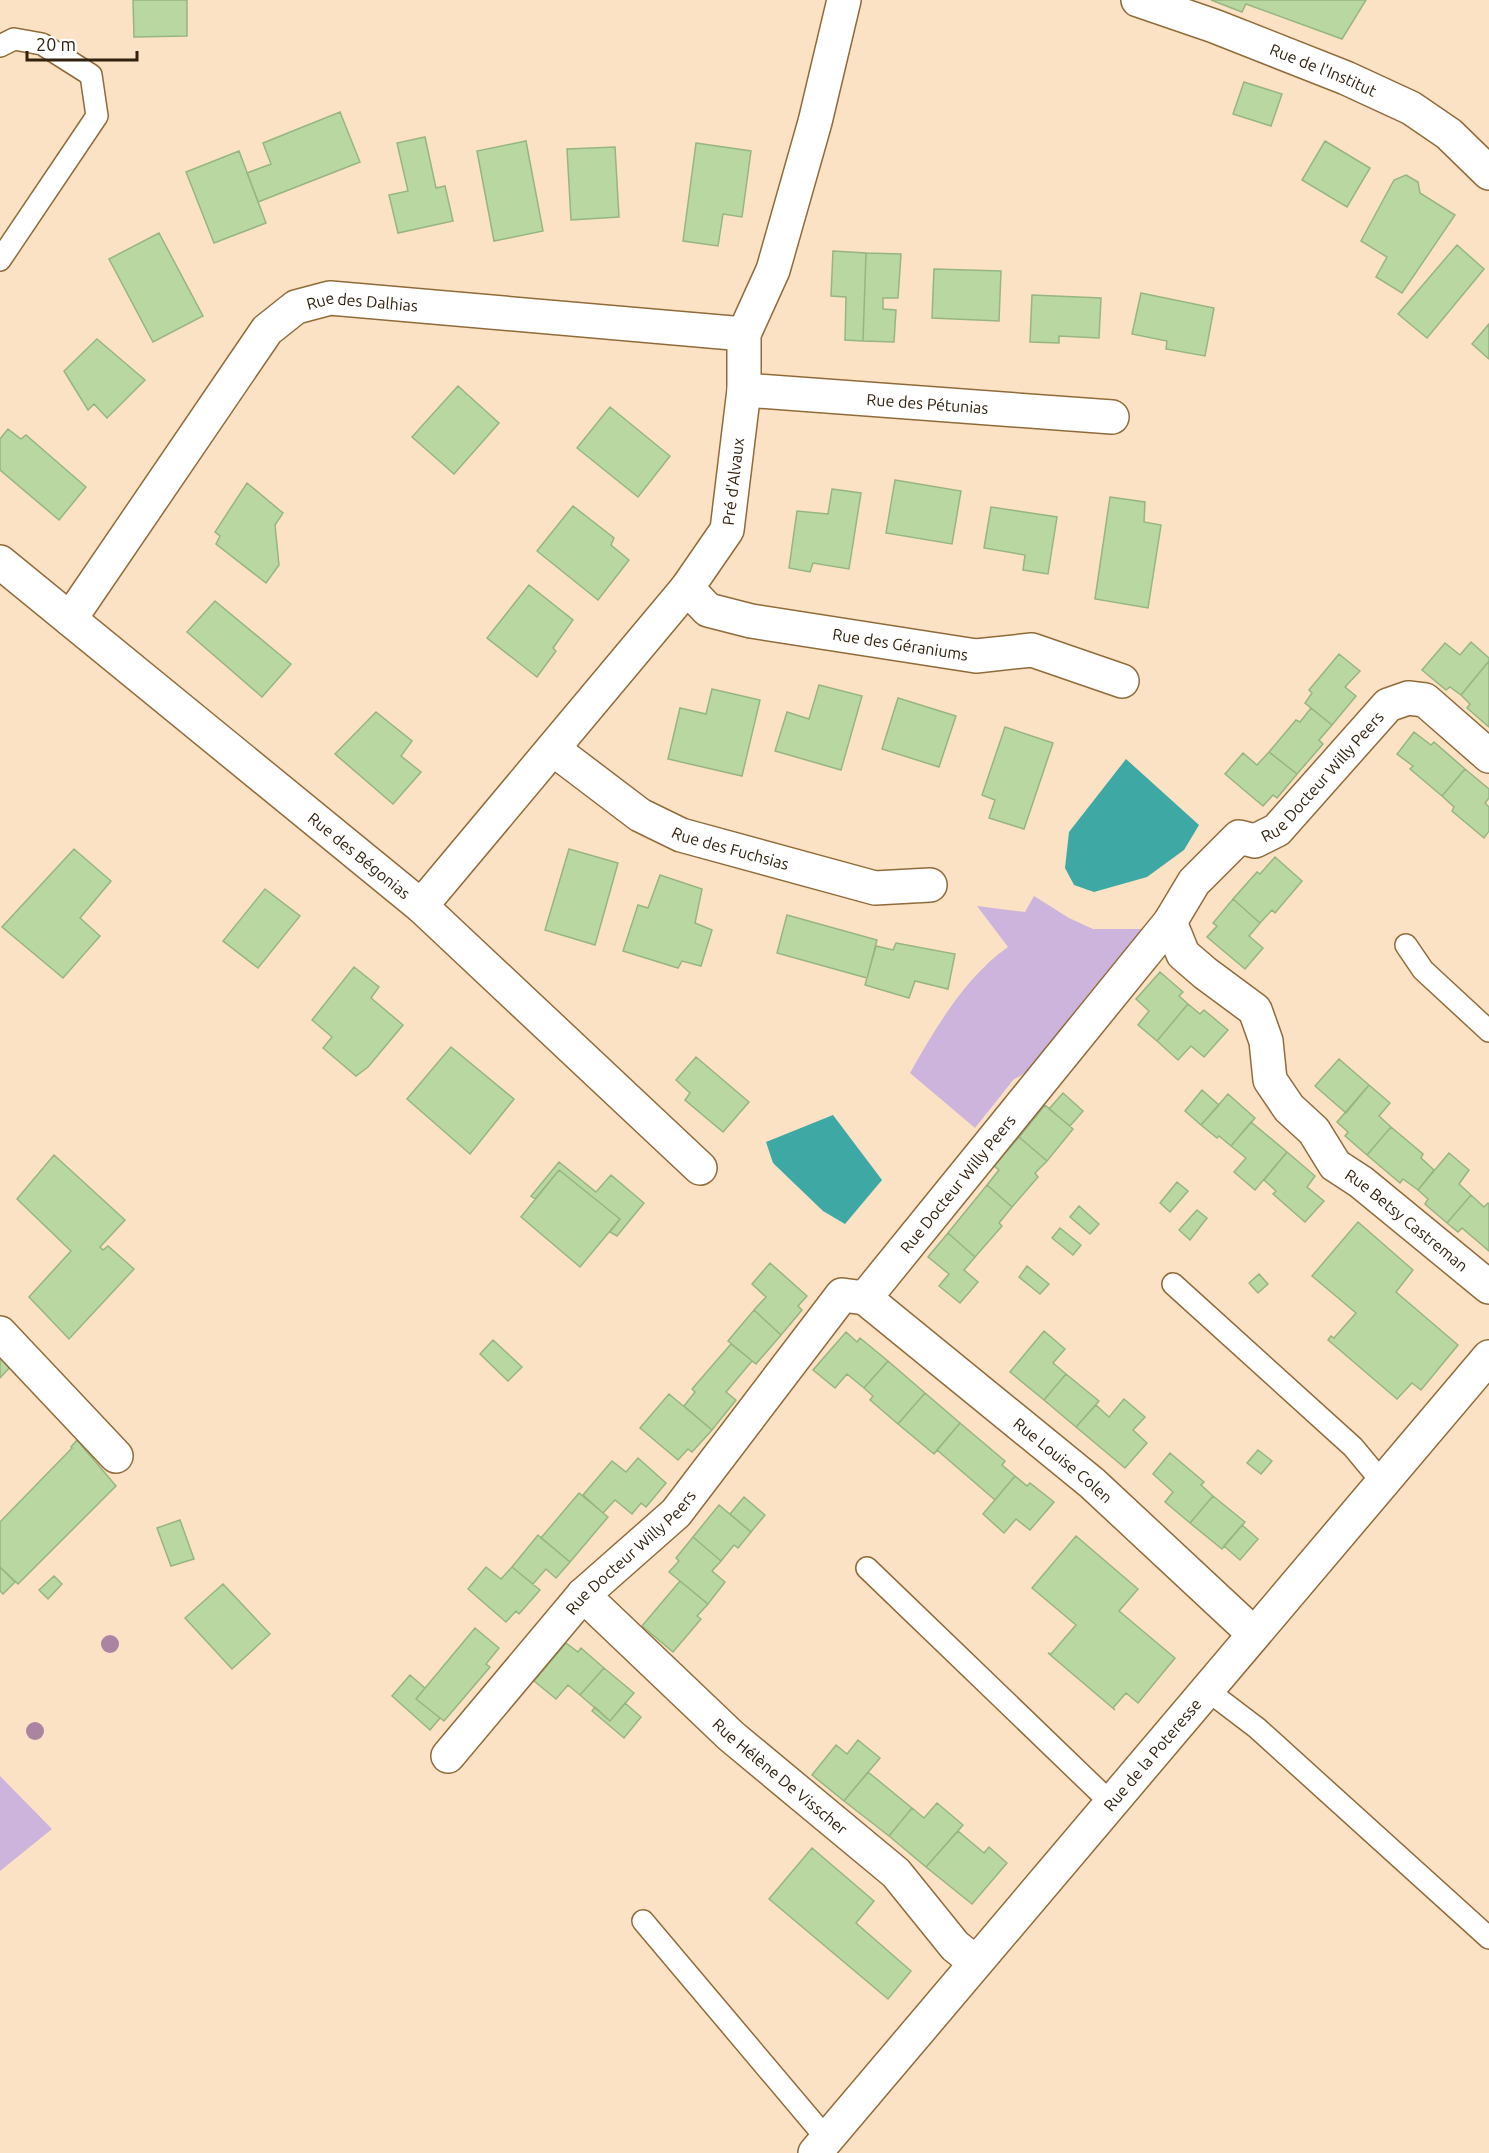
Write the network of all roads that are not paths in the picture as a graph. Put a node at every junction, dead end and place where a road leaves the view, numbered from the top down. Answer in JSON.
{"nodes":[{"id":1,"x":844,"y":0,"type":"edge"},
{"id":2,"x":1138,"y":0,"type":"edge"},
{"id":3,"x":0,"y":46,"type":"edge"},
{"id":4,"x":1489,"y":173,"type":"edge"},
{"id":5,"x":0,"y":260,"type":"edge"},
{"id":6,"x":744,"y":334,"type":"junction"},
{"id":7,"x":744,"y":390,"type":"junction"},
{"id":8,"x":1112,"y":417,"type":"dead end"},
{"id":9,"x":0,"y":562,"type":"edge"},
{"id":10,"x":687,"y":588,"type":"junction"},
{"id":11,"x":70,"y":619,"type":"junction"},
{"id":12,"x":1122,"y":681,"type":"dead end"},
{"id":13,"x":553,"y":749,"type":"junction"},
{"id":14,"x":1489,"y":756,"type":"edge"},
{"id":15,"x":930,"y":885,"type":"dead end"},
{"id":16,"x":421,"y":906,"type":"junction"},
{"id":17,"x":1170,"y":922,"type":"junction"},
{"id":18,"x":1406,"y":945,"type":"dead end"},
{"id":19,"x":1489,"y":1031,"type":"edge"},
{"id":20,"x":700,"y":1168,"type":"dead end"},
{"id":21,"x":1173,"y":1284,"type":"dead end"},
{"id":22,"x":1489,"y":1287,"type":"edge"},
{"id":23,"x":865,"y":1298,"type":"junction"},
{"id":24,"x":0,"y":1333,"type":"edge"},
{"id":25,"x":1489,"y":1357,"type":"edge"},
{"id":26,"x":116,"y":1456,"type":"dead end"},
{"id":27,"x":1383,"y":1483,"type":"junction"},
{"id":28,"x":867,"y":1568,"type":"dead end"},
{"id":29,"x":583,"y":1595,"type":"junction"},
{"id":30,"x":1254,"y":1634,"type":"junction"},
{"id":31,"x":1207,"y":1690,"type":"junction"},
{"id":32,"x":448,"y":1756,"type":"dead end"},
{"id":33,"x":1112,"y":1804,"type":"junction"},
{"id":34,"x":643,"y":1920,"type":"dead end"},
{"id":35,"x":1489,"y":1938,"type":"edge"},
{"id":36,"x":975,"y":1962,"type":"junction"},
{"id":37,"x":821,"y":2146,"type":"edge"}],
"edges":[{"from":1,"to":6,"type":"street","name":"Pré d'Alvaux"},
{"from":2,"to":4,"type":"street","name":"Rue de l'Institut"},
{"from":3,"to":5,"type":"lane"},
{"from":6,"to":7,"type":"street","name":"Pré d'Alvaux"},
{"from":6,"to":11,"type":"street","name":"Rue des Dalhias"},
{"from":7,"to":8,"type":"street","name":"Rue des Pétunias"},
{"from":7,"to":10,"type":"street","name":"Pré d'Alvaux"},
{"from":9,"to":11,"type":"street","name":"Rue des Bégonias"},
{"from":10,"to":12,"type":"street","name":"Rue des Géraniums"},
{"from":10,"to":13,"type":"street","name":"Pré d'Alvaux"},
{"from":11,"to":16,"type":"street","name":"Rue des Bégonias"},
{"from":13,"to":15,"type":"street","name":"Rue des Fuchsias"},
{"from":13,"to":16,"type":"street","name":"Pré d'Alvaux"},
{"from":14,"to":17,"type":"street","name":"Rue Docteur Willy Peers"},
{"from":16,"to":20,"type":"street","name":"Rue des Bégonias"},
{"from":17,"to":22,"type":"street","name":"Rue Betsy Castreman"},
{"from":17,"to":23,"type":"street","name":"Rue Docteur Willy Peers"},
{"from":18,"to":19,"type":"lane"},
{"from":21,"to":27,"type":"lane"},
{"from":23,"to":29,"type":"street","name":"Rue Docteur Willy Peers"},
{"from":23,"to":30,"type":"street","name":"Rue Louise Colen"},
{"from":24,"to":26,"type":"street"},
{"from":25,"to":27,"type":"street","name":"Rue de la Poteresse"},
{"from":27,"to":30,"type":"street","name":"Rue de la Poteresse"},
{"from":28,"to":33,"type":"lane"},
{"from":29,"to":32,"type":"street","name":"Rue Docteur Willy Peers"},
{"from":29,"to":36,"type":"street","name":"Rue Hélène De Visscher"},
{"from":30,"to":31,"type":"street","name":"Rue de la Poteresse"},
{"from":31,"to":33,"type":"street","name":"Rue de la Poteresse"},
{"from":31,"to":35,"type":"lane"},
{"from":33,"to":36,"type":"street","name":"Rue de la Poteresse"},
{"from":34,"to":37,"type":"lane"},
{"from":36,"to":37,"type":"street","name":"Rue de la Poteresse"}]}
